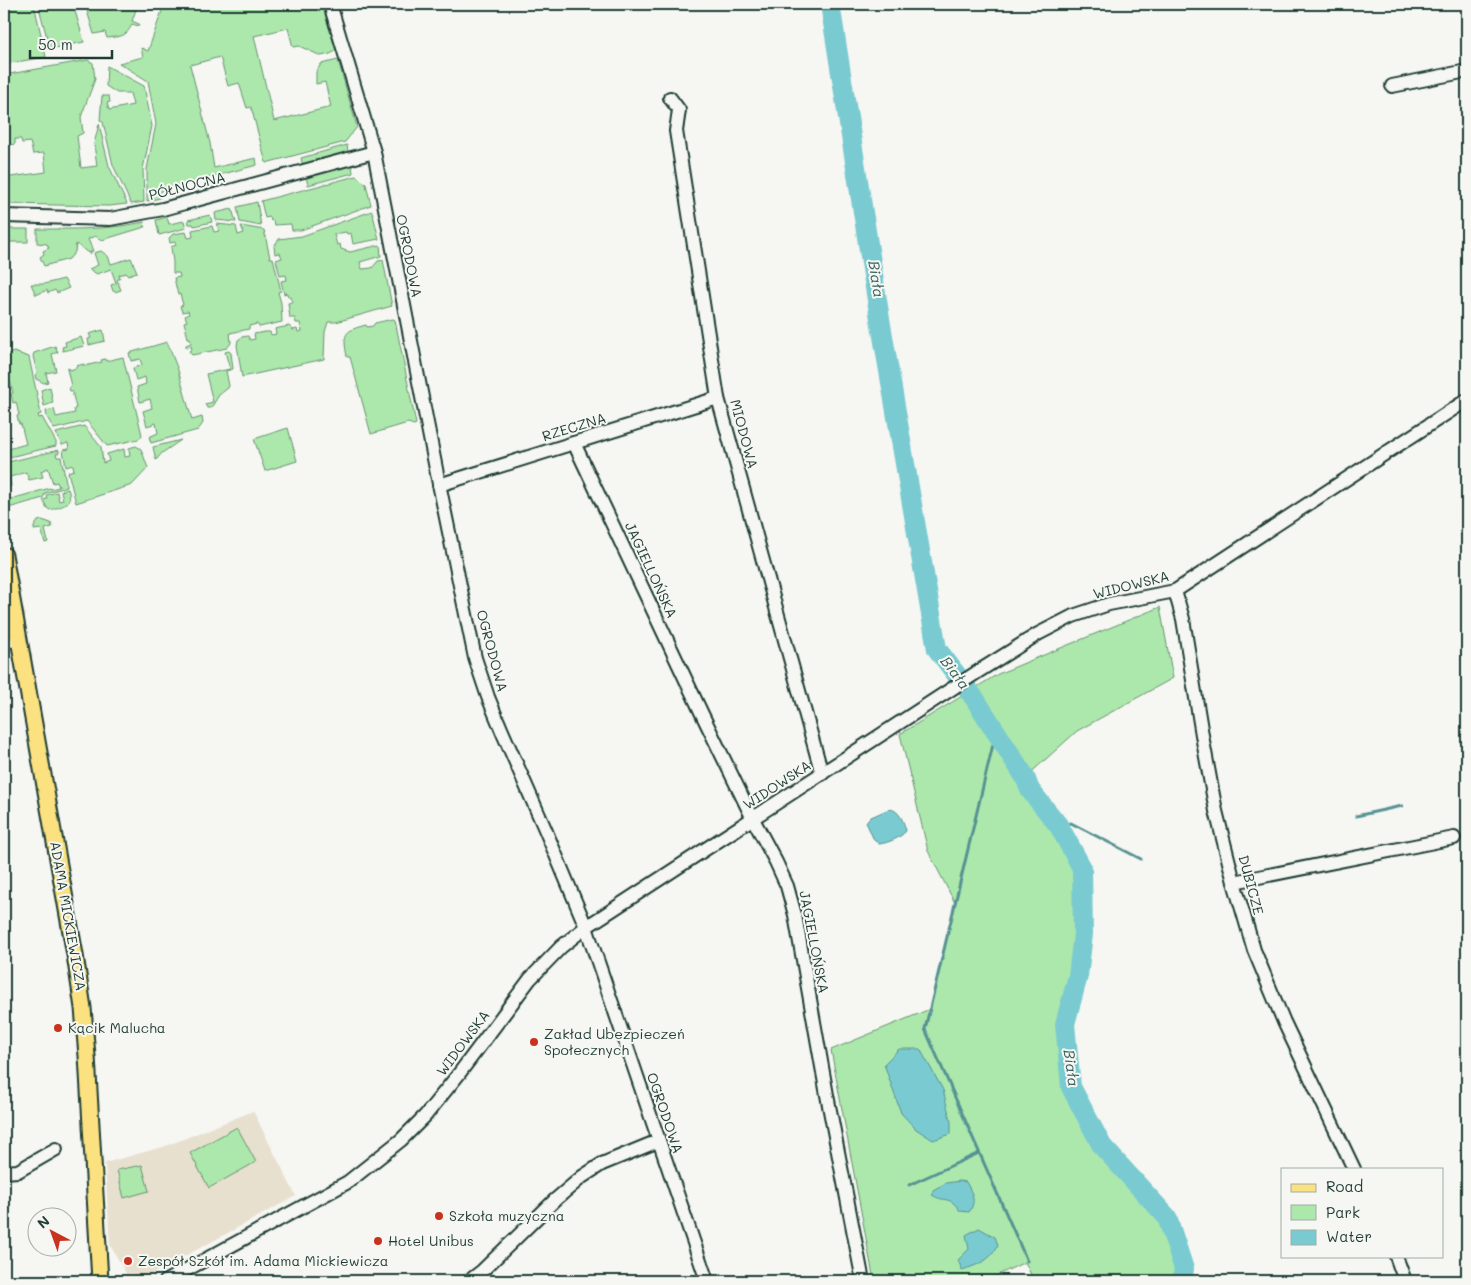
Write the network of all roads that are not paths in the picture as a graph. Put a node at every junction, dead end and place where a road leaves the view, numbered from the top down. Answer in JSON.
{"nodes":[{"id":1,"x":330,"y":4,"type":"edge"},
{"id":2,"x":1467,"y":71,"type":"edge"},
{"id":3,"x":1392,"y":86,"type":"dead end"},
{"id":4,"x":670,"y":98,"type":"dead end"},
{"id":5,"x":374,"y":152,"type":"junction"},
{"id":6,"x":4,"y":216,"type":"edge"},
{"id":7,"x":718,"y":398,"type":"junction"},
{"id":8,"x":1467,"y":400,"type":"edge"},
{"id":9,"x":574,"y":443,"type":"junction"},
{"id":10,"x":439,"y":485,"type":"junction"},
{"id":11,"x":4,"y":555,"type":"edge"},
{"id":12,"x":1175,"y":591,"type":"junction"},
{"id":13,"x":11,"y":640,"type":"edge"},
{"id":14,"x":822,"y":774,"type":"junction"},
{"id":15,"x":753,"y":819,"type":"junction"},
{"id":16,"x":1454,"y":838,"type":"dead end"},
{"id":17,"x":1234,"y":882,"type":"junction"},
{"id":18,"x":586,"y":927,"type":"junction"},
{"id":19,"x":658,"y":1141,"type":"junction"},
{"id":20,"x":56,"y":1149,"type":"dead end"},
{"id":21,"x":1354,"y":1168,"type":"edge"},
{"id":22,"x":4,"y":1172,"type":"edge"},
{"id":23,"x":1397,"y":1258,"type":"edge"},
{"id":24,"x":100,"y":1281,"type":"edge"},
{"id":25,"x":166,"y":1281,"type":"edge"},
{"id":26,"x":469,"y":1281,"type":"edge"},
{"id":27,"x":707,"y":1281,"type":"edge"},
{"id":28,"x":864,"y":1281,"type":"edge"},
{"id":29,"x":1405,"y":1281,"type":"edge"}],
"edges":[{"from":1,"to":5,"type":"street","name":"OGRODOWA"},
{"from":2,"to":3,"type":"street"},
{"from":4,"to":7,"type":"street","name":"MIODOWA"},
{"from":5,"to":6,"type":"street","name":"PÓŁNOCNA"},
{"from":5,"to":10,"type":"street","name":"OGRODOWA"},
{"from":7,"to":9,"type":"street","name":"RZECZNA"},
{"from":7,"to":14,"type":"street","name":"MIODOWA"},
{"from":8,"to":12,"type":"street","name":"WIDOWSKA"},
{"from":9,"to":10,"type":"street","name":"RZECZNA"},
{"from":9,"to":15,"type":"street","name":"JAGIELLOŃSKA"},
{"from":10,"to":18,"type":"street","name":"OGRODOWA"},
{"from":11,"to":13,"type":"main road","name":"ADAMA MICKIEWICZA"},
{"from":12,"to":14,"type":"street","name":"WIDOWSKA"},
{"from":12,"to":17,"type":"street","name":"DUBICZE"},
{"from":13,"to":24,"type":"main road","name":"ADAMA MICKIEWICZA"},
{"from":14,"to":15,"type":"street","name":"WIDOWSKA"},
{"from":15,"to":18,"type":"street","name":"WIDOWSKA"},
{"from":15,"to":28,"type":"street","name":"JAGIELLOŃSKA"},
{"from":16,"to":17,"type":"street"},
{"from":17,"to":21,"type":"street","name":"DUBICZE"},
{"from":18,"to":19,"type":"street","name":"OGRODOWA"},
{"from":18,"to":25,"type":"street","name":"WIDOWSKA"},
{"from":19,"to":26,"type":"street"},
{"from":19,"to":27,"type":"street","name":"OGRODOWA"},
{"from":20,"to":22,"type":"street"},
{"from":23,"to":29,"type":"street"}]}
